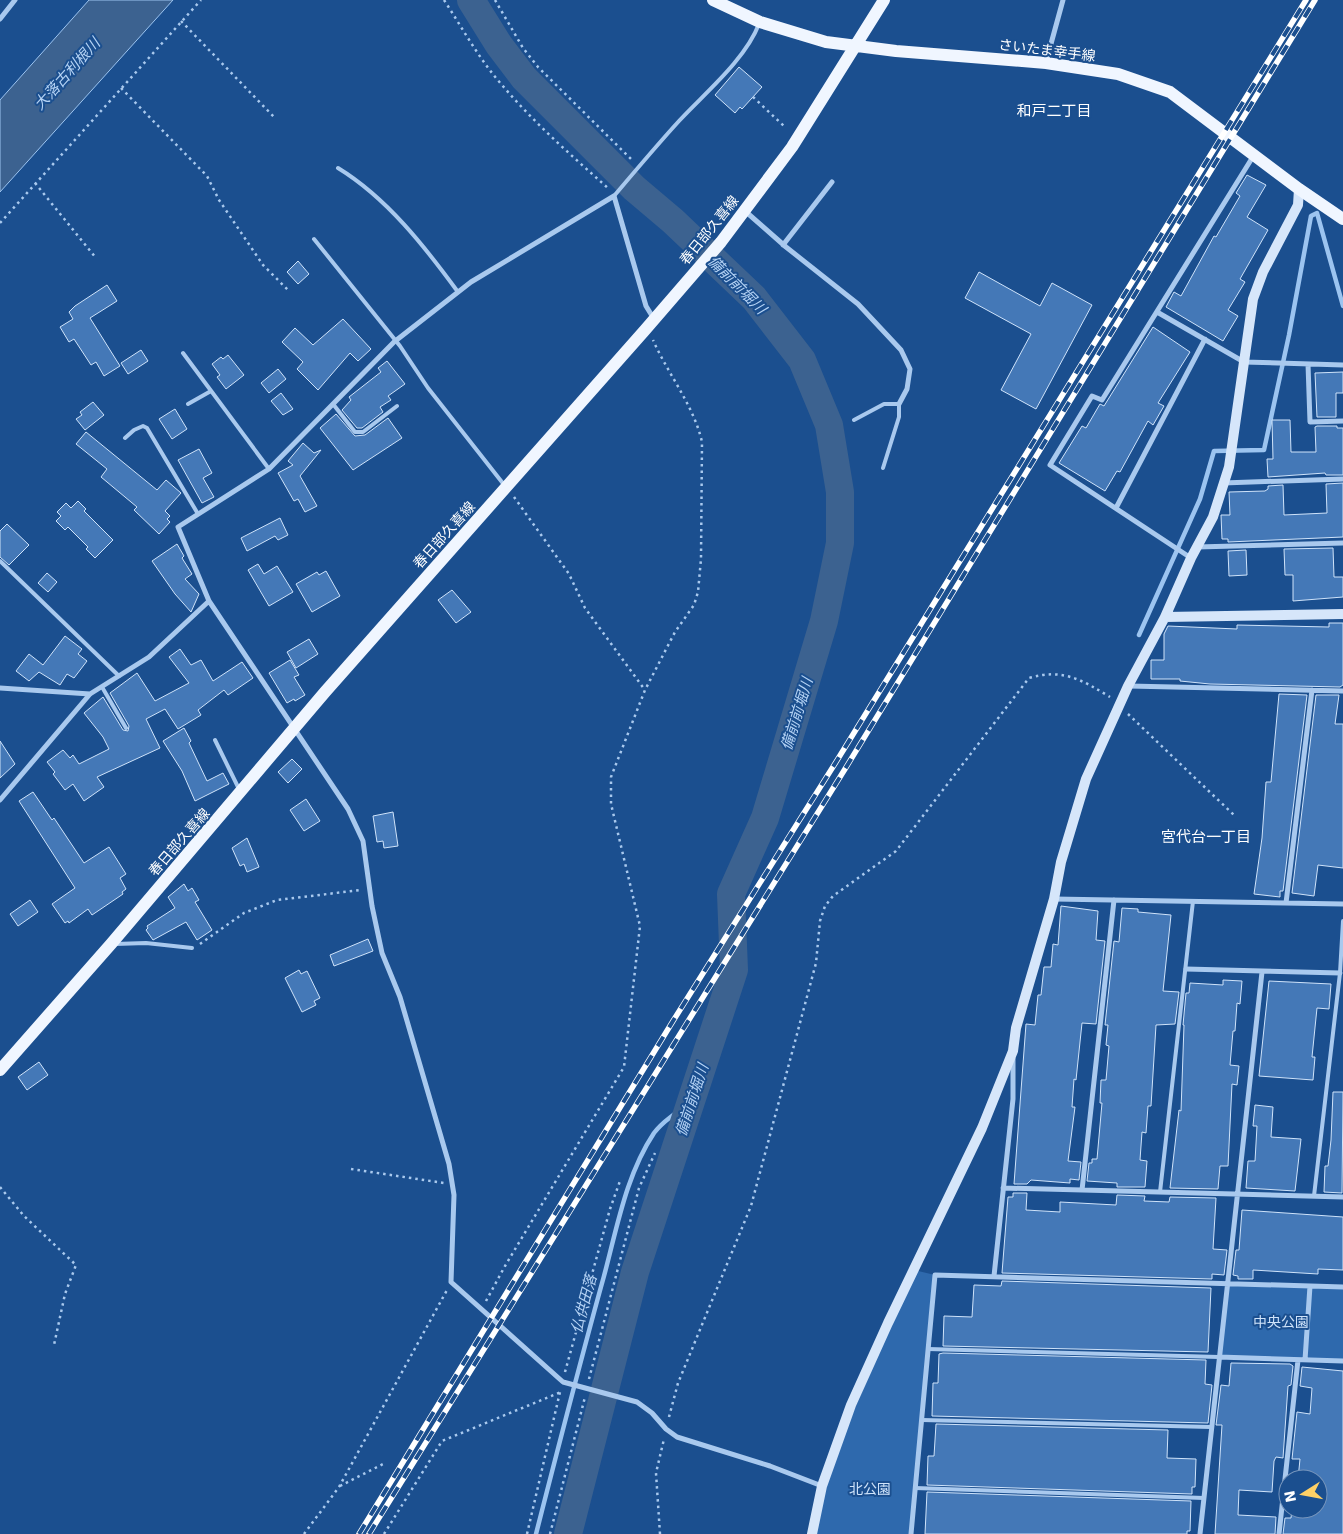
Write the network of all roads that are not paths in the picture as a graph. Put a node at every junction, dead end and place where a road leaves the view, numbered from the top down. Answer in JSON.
{"nodes":[{"id":1,"x":15,"y":0,"type":"edge"},
{"id":2,"x":713,"y":0,"type":"edge"},
{"id":3,"x":884,"y":0,"type":"edge"},
{"id":4,"x":1063,"y":0,"type":"edge"},
{"id":5,"x":0,"y":19,"type":"edge"},
{"id":6,"x":760,"y":22,"type":"junction"},
{"id":7,"x":854,"y":47,"type":"junction"},
{"id":8,"x":1046,"y":63,"type":"junction"},
{"id":9,"x":1254,"y":154,"type":"junction"},
{"id":10,"x":338,"y":168,"type":"dead end"},
{"id":11,"x":832,"y":182,"type":"dead end"},
{"id":12,"x":1299,"y":189,"type":"junction"},
{"id":13,"x":616,"y":193,"type":"junction"},
{"id":14,"x":745,"y":211,"type":"junction"},
{"id":15,"x":1343,"y":219,"type":"edge"},
{"id":16,"x":314,"y":239,"type":"dead end"},
{"id":17,"x":783,"y":245,"type":"junction"},
{"id":18,"x":458,"y":292,"type":"junction"},
{"id":19,"x":1157,"y":312,"type":"junction"},
{"id":20,"x":654,"y":320,"type":"junction"},
{"id":21,"x":1205,"y":339,"type":"junction"},
{"id":22,"x":394,"y":342,"type":"junction"},
{"id":23,"x":183,"y":352,"type":"dead end"},
{"id":24,"x":1244,"y":362,"type":"junction"},
{"id":25,"x":1308,"y":364,"type":"junction"},
{"id":26,"x":1343,"y":365,"type":"edge"},
{"id":27,"x":211,"y":390,"type":"junction"},
{"id":28,"x":188,"y":404,"type":"dead end"},
{"id":29,"x":333,"y":404,"type":"junction"},
{"id":30,"x":899,"y":404,"type":"junction"},
{"id":31,"x":397,"y":406,"type":"dead end"},
{"id":32,"x":854,"y":420,"type":"dead end"},
{"id":33,"x":1343,"y":421,"type":"edge"},
{"id":34,"x":125,"y":438,"type":"dead end"},
{"id":35,"x":884,"y":468,"type":"dead end"},
{"id":36,"x":268,"y":469,"type":"junction"},
{"id":37,"x":1343,"y":479,"type":"edge"},
{"id":38,"x":1222,"y":483,"type":"junction"},
{"id":39,"x":506,"y":488,"type":"junction"},
{"id":40,"x":1116,"y":508,"type":"junction"},
{"id":41,"x":198,"y":514,"type":"junction"},
{"id":42,"x":1343,"y":543,"type":"edge"},
{"id":43,"x":1197,"y":547,"type":"junction"},
{"id":44,"x":1191,"y":558,"type":"junction"},
{"id":45,"x":0,"y":561,"type":"edge"},
{"id":46,"x":209,"y":600,"type":"junction"},
{"id":47,"x":1343,"y":614,"type":"edge"},
{"id":48,"x":1165,"y":618,"type":"junction"},
{"id":49,"x":119,"y":676,"type":"junction"},
{"id":50,"x":1128,"y":686,"type":"junction"},
{"id":51,"x":102,"y":687,"type":"junction"},
{"id":52,"x":0,"y":688,"type":"edge"},
{"id":53,"x":1312,"y":690,"type":"junction"},
{"id":54,"x":1343,"y":691,"type":"edge"},
{"id":55,"x":90,"y":694,"type":"junction"},
{"id":56,"x":126,"y":728,"type":"dead end"},
{"id":57,"x":294,"y":730,"type":"junction"},
{"id":58,"x":215,"y":740,"type":"dead end"},
{"id":59,"x":241,"y":793,"type":"junction"},
{"id":60,"x":0,"y":800,"type":"edge"},
{"id":61,"x":1054,"y":899,"type":"junction"},
{"id":62,"x":1114,"y":900,"type":"junction"},
{"id":63,"x":1193,"y":901,"type":"junction"},
{"id":64,"x":1286,"y":903,"type":"junction"},
{"id":65,"x":1343,"y":904,"type":"edge"},
{"id":66,"x":1343,"y":921,"type":"edge"},
{"id":67,"x":111,"y":944,"type":"junction"},
{"id":68,"x":192,"y":948,"type":"road end"},
{"id":69,"x":1186,"y":969,"type":"junction"},
{"id":70,"x":1262,"y":972,"type":"junction"},
{"id":71,"x":1340,"y":973,"type":"junction"},
{"id":72,"x":1013,"y":1051,"type":"junction"},
{"id":73,"x":0,"y":1070,"type":"edge"},
{"id":74,"x":1003,"y":1188,"type":"junction"},
{"id":75,"x":1082,"y":1190,"type":"junction"},
{"id":76,"x":1160,"y":1192,"type":"junction"},
{"id":77,"x":1236,"y":1194,"type":"junction"},
{"id":78,"x":1314,"y":1196,"type":"junction"},
{"id":79,"x":1343,"y":1197,"type":"edge"},
{"id":80,"x":994,"y":1276,"type":"junction"},
{"id":81,"x":1228,"y":1283,"type":"junction"},
{"id":82,"x":1310,"y":1286,"type":"junction"},
{"id":83,"x":1343,"y":1287,"type":"edge"},
{"id":84,"x":928,"y":1349,"type":"junction"},
{"id":85,"x":1219,"y":1357,"type":"junction"},
{"id":86,"x":1298,"y":1360,"type":"junction"},
{"id":87,"x":1305,"y":1360,"type":"junction"},
{"id":88,"x":1343,"y":1361,"type":"edge"},
{"id":89,"x":922,"y":1420,"type":"junction"},
{"id":90,"x":1212,"y":1427,"type":"junction"},
{"id":91,"x":822,"y":1486,"type":"junction"},
{"id":92,"x":915,"y":1488,"type":"junction"},
{"id":93,"x":1204,"y":1498,"type":"junction"},
{"id":94,"x":812,"y":1534,"type":"edge"},
{"id":95,"x":911,"y":1534,"type":"edge"},
{"id":96,"x":1200,"y":1534,"type":"edge"},
{"id":97,"x":1279,"y":1534,"type":"edge"}],
"edges":[{"from":1,"to":5,"type":"street"},
{"from":2,"to":6,"type":"main road","name":"さいたま幸手線"},
{"from":3,"to":7,"type":"main road","name":"春日部久喜線"},
{"from":4,"to":8,"type":"street"},
{"from":6,"to":7,"type":"main road","name":"さいたま幸手線"},
{"from":6,"to":13,"type":"lane"},
{"from":7,"to":8,"type":"main road","name":"さいたま幸手線"},
{"from":7,"to":14,"type":"main road","name":"春日部久喜線"},
{"from":8,"to":9,"type":"main road","name":"さいたま幸手線"},
{"from":9,"to":12,"type":"main road","name":"さいたま幸手線"},
{"from":9,"to":19,"type":"street"},
{"from":10,"to":18,"type":"lane"},
{"from":11,"to":17,"type":"street"},
{"from":12,"to":15,"type":"main road","name":"さいたま幸手線"},
{"from":12,"to":24,"type":"street"},
{"from":13,"to":18,"type":"street"},
{"from":13,"to":20,"type":"street"},
{"from":14,"to":17,"type":"street"},
{"from":14,"to":20,"type":"main road","name":"春日部久喜線"},
{"from":16,"to":22,"type":"lane"},
{"from":17,"to":30,"type":"street"},
{"from":18,"to":22,"type":"street"},
{"from":19,"to":21,"type":"street"},
{"from":19,"to":40,"type":"street"},
{"from":20,"to":39,"type":"main road","name":"春日部久喜線"},
{"from":21,"to":24,"type":"street"},
{"from":21,"to":40,"type":"street"},
{"from":22,"to":29,"type":"street"},
{"from":22,"to":39,"type":"lane"},
{"from":23,"to":27,"type":"lane"},
{"from":24,"to":25,"type":"street"},
{"from":24,"to":38,"type":"street"},
{"from":25,"to":26,"type":"street"},
{"from":25,"to":33,"type":"street"},
{"from":27,"to":28,"type":"lane"},
{"from":27,"to":36,"type":"lane"},
{"from":29,"to":31,"type":"lane"},
{"from":29,"to":36,"type":"street"},
{"from":30,"to":32,"type":"lane"},
{"from":30,"to":35,"type":"lane"},
{"from":34,"to":41,"type":"lane"},
{"from":36,"to":41,"type":"street"},
{"from":37,"to":38,"type":"street"},
{"from":38,"to":43,"type":"street"},
{"from":39,"to":57,"type":"main road","name":"春日部久喜線"},
{"from":40,"to":44,"type":"street"},
{"from":41,"to":46,"type":"street"},
{"from":42,"to":43,"type":"street"},
{"from":43,"to":44,"type":"street"},
{"from":44,"to":48,"type":"street"},
{"from":45,"to":49,"type":"lane"},
{"from":46,"to":49,"type":"street"},
{"from":46,"to":57,"type":"street"},
{"from":47,"to":48,"type":"street"},
{"from":48,"to":50,"type":"street"},
{"from":49,"to":51,"type":"street"},
{"from":50,"to":53,"type":"street"},
{"from":50,"to":61,"type":"street"},
{"from":51,"to":55,"type":"street"},
{"from":51,"to":56,"type":"lane"},
{"from":52,"to":55,"type":"street"},
{"from":53,"to":54,"type":"street"},
{"from":53,"to":64,"type":"street"},
{"from":55,"to":60,"type":"street"},
{"from":57,"to":59,"type":"main road","name":"春日部久喜線"},
{"from":57,"to":91,"type":"street"},
{"from":58,"to":59,"type":"lane"},
{"from":59,"to":67,"type":"main road","name":"春日部久喜線"},
{"from":61,"to":62,"type":"street"},
{"from":61,"to":72,"type":"street"},
{"from":62,"to":63,"type":"street"},
{"from":62,"to":75,"type":"street"},
{"from":63,"to":64,"type":"street"},
{"from":63,"to":69,"type":"lane"},
{"from":64,"to":65,"type":"street"},
{"from":66,"to":71,"type":"lane"},
{"from":67,"to":68,"type":"lane"},
{"from":67,"to":73,"type":"main road","name":"春日部久喜線"},
{"from":69,"to":70,"type":"street"},
{"from":69,"to":76,"type":"lane"},
{"from":70,"to":71,"type":"street"},
{"from":70,"to":77,"type":"street"},
{"from":71,"to":78,"type":"lane"},
{"from":72,"to":74,"type":"street"},
{"from":72,"to":91,"type":"street"},
{"from":74,"to":75,"type":"street"},
{"from":74,"to":80,"type":"street"},
{"from":75,"to":76,"type":"street"},
{"from":76,"to":77,"type":"street"},
{"from":77,"to":78,"type":"street"},
{"from":77,"to":81,"type":"street"},
{"from":78,"to":79,"type":"street"},
{"from":80,"to":81,"type":"street"},
{"from":80,"to":84,"type":"street"},
{"from":81,"to":82,"type":"street"},
{"from":81,"to":85,"type":"street"},
{"from":82,"to":83,"type":"street"},
{"from":82,"to":87,"type":"street"},
{"from":84,"to":85,"type":"lane"},
{"from":84,"to":89,"type":"street"},
{"from":85,"to":86,"type":"street"},
{"from":85,"to":90,"type":"street"},
{"from":86,"to":87,"type":"street"},
{"from":86,"to":97,"type":"street"},
{"from":87,"to":88,"type":"street"},
{"from":89,"to":90,"type":"lane"},
{"from":89,"to":92,"type":"street"},
{"from":90,"to":93,"type":"street"},
{"from":91,"to":94,"type":"street"},
{"from":92,"to":93,"type":"lane"},
{"from":92,"to":95,"type":"street"},
{"from":93,"to":96,"type":"street"}]}
